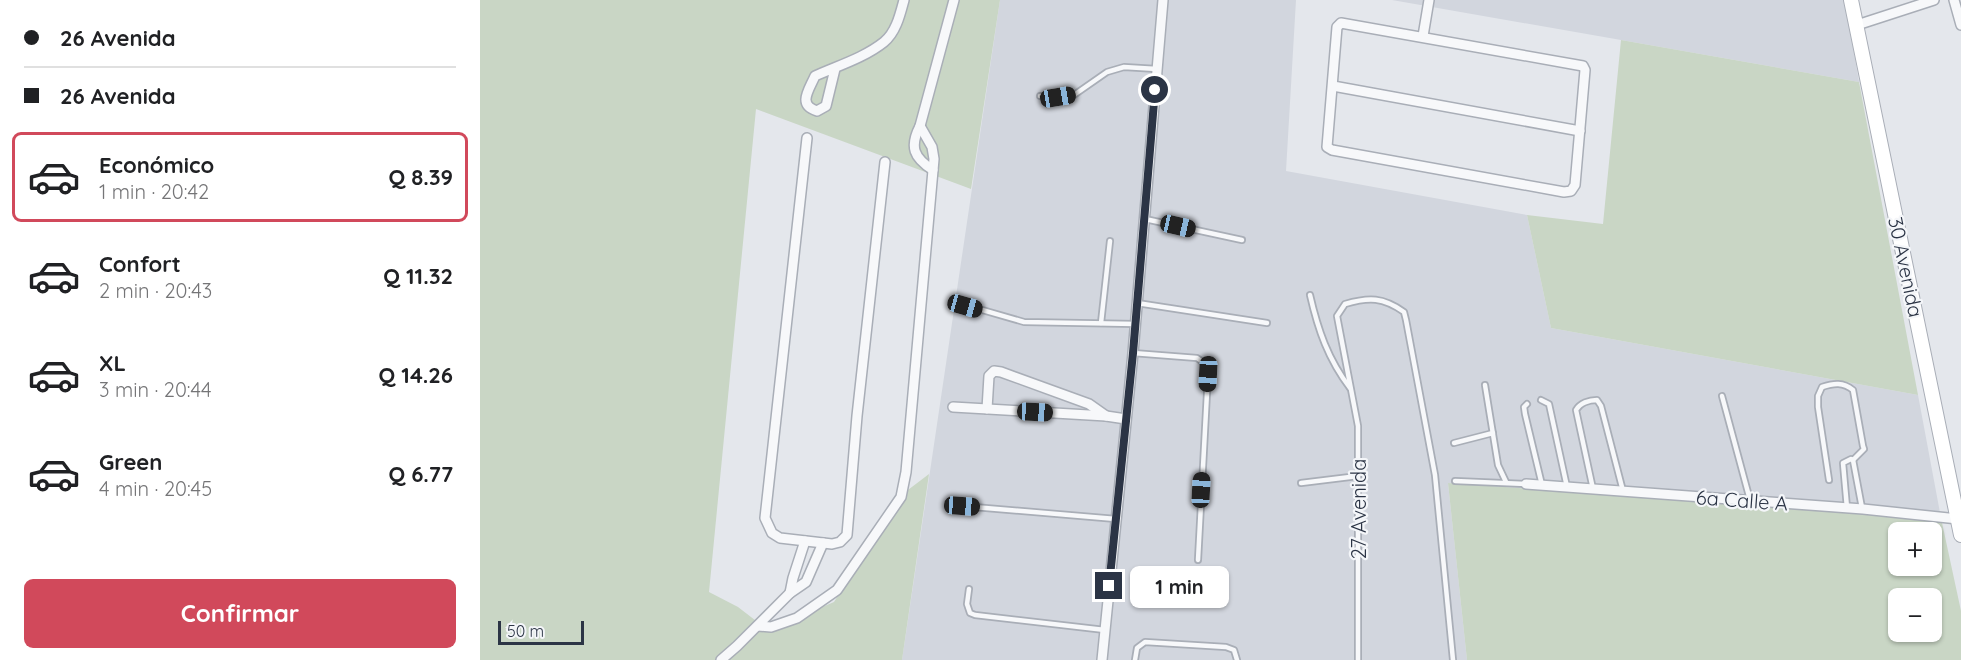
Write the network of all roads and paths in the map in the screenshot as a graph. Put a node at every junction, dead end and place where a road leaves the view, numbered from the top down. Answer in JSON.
{"nodes":[{"id":1,"x":904,"y":0,"type":"edge"},
{"id":2,"x":954,"y":0,"type":"edge"},
{"id":3,"x":1163,"y":0,"type":"edge"},
{"id":4,"x":1429,"y":0,"type":"edge"},
{"id":5,"x":1851,"y":0,"type":"edge"},
{"id":6,"x":1934,"y":0,"type":"edge"},
{"id":7,"x":1954,"y":0,"type":"edge"},
{"id":8,"x":1857,"y":25,"type":"junction"},
{"id":9,"x":1961,"y":25,"type":"edge"},
{"id":10,"x":1423,"y":36,"type":"junction"},
{"id":11,"x":835,"y":69,"type":"junction"},
{"id":12,"x":1157,"y":69,"type":"junction"},
{"id":13,"x":1333,"y":86,"type":"junction"},
{"id":14,"x":1040,"y":96,"type":"dead end"},
{"id":15,"x":920,"y":126,"type":"junction"},
{"id":16,"x":1580,"y":131,"type":"junction"},
{"id":17,"x":807,"y":138,"type":"dead end"},
{"id":18,"x":885,"y":162,"type":"dead end"},
{"id":19,"x":933,"y":170,"type":"junction"},
{"id":20,"x":1144,"y":219,"type":"junction"},
{"id":21,"x":1242,"y":240,"type":"dead end"},
{"id":22,"x":1110,"y":241,"type":"dead end"},
{"id":23,"x":1310,"y":296,"type":"dead end"},
{"id":24,"x":1137,"y":303,"type":"junction"},
{"id":25,"x":965,"y":306,"type":"dead end"},
{"id":26,"x":1267,"y":323,"type":"dead end"},
{"id":27,"x":1101,"y":324,"type":"junction"},
{"id":28,"x":1136,"y":324,"type":"junction"},
{"id":29,"x":1133,"y":353,"type":"junction"},
{"id":30,"x":1485,"y":385,"type":"dead end"},
{"id":31,"x":1351,"y":390,"type":"junction"},
{"id":32,"x":1722,"y":396,"type":"dead end"},
{"id":33,"x":1541,"y":400,"type":"dead end"},
{"id":34,"x":1527,"y":404,"type":"dead end"},
{"id":35,"x":953,"y":407,"type":"dead end"},
{"id":36,"x":987,"y":409,"type":"junction"},
{"id":37,"x":1106,"y":416,"type":"junction"},
{"id":38,"x":1126,"y":419,"type":"junction"},
{"id":39,"x":1493,"y":434,"type":"junction"},
{"id":40,"x":1454,"y":443,"type":"dead end"},
{"id":41,"x":1853,"y":460,"type":"junction"},
{"id":42,"x":1358,"y":476,"type":"junction"},
{"id":43,"x":1455,"y":480,"type":"dead end"},
{"id":44,"x":1829,"y":480,"type":"dead end"},
{"id":45,"x":1506,"y":482,"type":"junction"},
{"id":46,"x":1301,"y":483,"type":"dead end"},
{"id":47,"x":1526,"y":484,"type":"joint"},
{"id":48,"x":1542,"y":485,"type":"junction"},
{"id":49,"x":1567,"y":487,"type":"junction"},
{"id":50,"x":1593,"y":489,"type":"junction"},
{"id":51,"x":1623,"y":491,"type":"junction"},
{"id":52,"x":1750,"y":500,"type":"junction"},
{"id":53,"x":962,"y":506,"type":"dead end"},
{"id":54,"x":1847,"y":508,"type":"junction"},
{"id":55,"x":1863,"y":509,"type":"junction"},
{"id":56,"x":1116,"y":519,"type":"junction"},
{"id":57,"x":1958,"y":519,"type":"junction"},
{"id":58,"x":1961,"y":535,"type":"edge"},
{"id":59,"x":805,"y":541,"type":"junction"},
{"id":60,"x":823,"y":543,"type":"junction"},
{"id":61,"x":1198,"y":560,"type":"dead end"},
{"id":62,"x":969,"y":589,"type":"dead end"},
{"id":63,"x":790,"y":592,"type":"junction"},
{"id":64,"x":758,"y":626,"type":"junction"},
{"id":65,"x":1105,"y":630,"type":"junction"},
{"id":66,"x":721,"y":660,"type":"edge"},
{"id":67,"x":1102,"y":660,"type":"edge"},
{"id":68,"x":1134,"y":660,"type":"edge"},
{"id":69,"x":1237,"y":660,"type":"edge"},
{"id":70,"x":1358,"y":660,"type":"edge"},
{"id":71,"x":1453,"y":660,"type":"edge"}],
"edges":[{"from":1,"to":11,"type":"street"},
{"from":2,"to":15,"type":"street"},
{"from":3,"to":12,"type":"street"},
{"from":4,"to":10,"type":"street"},
{"from":5,"to":8,"type":"street","name":"30 Avenida"},
{"from":6,"to":8,"type":"street"},
{"from":7,"to":9,"type":"street"},
{"from":8,"to":57,"type":"street","name":"30 Avenida"},
{"from":10,"to":13,"type":"street"},
{"from":10,"to":16,"type":"street"},
{"from":11,"to":11,"type":"street"},
{"from":12,"to":14,"type":"lane"},
{"from":12,"to":20,"type":"street"},
{"from":13,"to":16,"type":"street"},
{"from":13,"to":16,"type":"street"},
{"from":15,"to":19,"type":"street"},
{"from":15,"to":19,"type":"street"},
{"from":17,"to":59,"type":"street"},
{"from":18,"to":60,"type":"street"},
{"from":19,"to":64,"type":"street"},
{"from":20,"to":21,"type":"lane"},
{"from":20,"to":24,"type":"street"},
{"from":22,"to":27,"type":"lane"},
{"from":23,"to":31,"type":"lane"},
{"from":24,"to":26,"type":"lane"},
{"from":24,"to":28,"type":"street"},
{"from":25,"to":27,"type":"lane"},
{"from":27,"to":28,"type":"lane"},
{"from":28,"to":29,"type":"street"},
{"from":29,"to":38,"type":"street"},
{"from":29,"to":61,"type":"lane"},
{"from":30,"to":39,"type":"lane"},
{"from":31,"to":42,"type":"lane","name":"27 Avenida"},
{"from":31,"to":71,"type":"lane","name":"27 Avenida"},
{"from":32,"to":52,"type":"lane"},
{"from":33,"to":49,"type":"lane"},
{"from":34,"to":48,"type":"lane"},
{"from":35,"to":36,"type":"street"},
{"from":36,"to":37,"type":"street"},
{"from":36,"to":37,"type":"street"},
{"from":37,"to":38,"type":"street"},
{"from":38,"to":56,"type":"street"},
{"from":39,"to":40,"type":"lane"},
{"from":39,"to":45,"type":"lane"},
{"from":41,"to":44,"type":"lane"},
{"from":41,"to":54,"type":"lane"},
{"from":41,"to":55,"type":"lane"},
{"from":42,"to":46,"type":"lane"},
{"from":42,"to":70,"type":"lane","name":"27 Avenida"},
{"from":43,"to":45,"type":"lane"},
{"from":45,"to":47,"type":"lane"},
{"from":47,"to":48,"type":"street","name":"6a Calle A"},
{"from":48,"to":49,"type":"street","name":"6a Calle A"},
{"from":49,"to":50,"type":"street","name":"6a Calle A"},
{"from":50,"to":51,"type":"street","name":"6a Calle A"},
{"from":50,"to":51,"type":"lane"},
{"from":51,"to":52,"type":"street","name":"6a Calle A"},
{"from":52,"to":54,"type":"street","name":"6a Calle A"},
{"from":53,"to":56,"type":"lane"},
{"from":54,"to":55,"type":"street","name":"6a Calle A"},
{"from":55,"to":57,"type":"street","name":"6a Calle A"},
{"from":56,"to":65,"type":"street"},
{"from":57,"to":58,"type":"street","name":"30 Avenida"},
{"from":59,"to":60,"type":"street"},
{"from":59,"to":63,"type":"street"},
{"from":60,"to":63,"type":"street"},
{"from":62,"to":65,"type":"lane"},
{"from":63,"to":64,"type":"street"},
{"from":64,"to":66,"type":"street"},
{"from":65,"to":67,"type":"street"},
{"from":68,"to":69,"type":"lane"}]}
